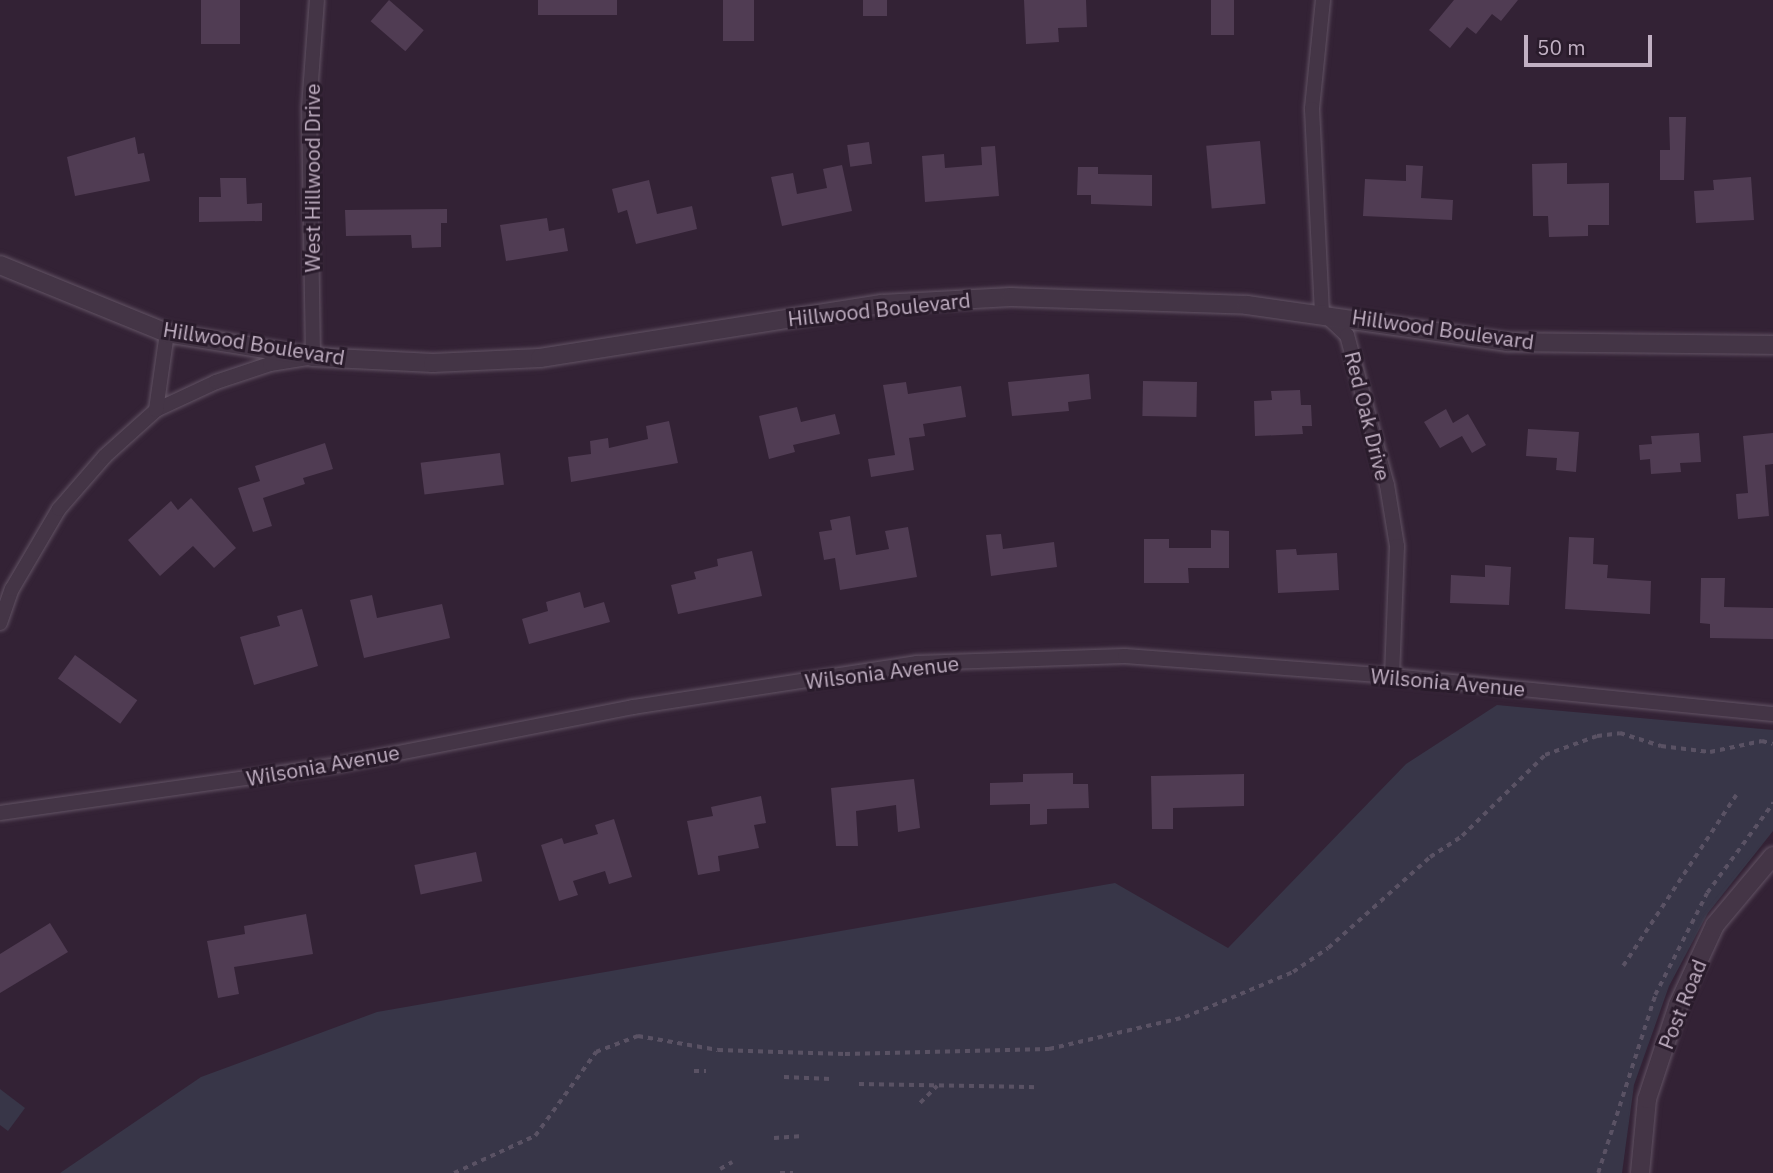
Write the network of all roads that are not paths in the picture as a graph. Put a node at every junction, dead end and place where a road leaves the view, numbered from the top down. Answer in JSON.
{"nodes":[{"id":1,"x":317,"y":0,"type":"edge"},
{"id":2,"x":1323,"y":0,"type":"edge"},
{"id":3,"x":0,"y":265,"type":"edge"},
{"id":4,"x":1322,"y":312,"type":"junction"},
{"id":5,"x":167,"y":333,"type":"junction"},
{"id":6,"x":1773,"y":345,"type":"edge"},
{"id":7,"x":313,"y":357,"type":"junction"},
{"id":8,"x":156,"y":410,"type":"junction"},
{"id":9,"x":0,"y":624,"type":"edge"},
{"id":10,"x":1392,"y":676,"type":"junction"},
{"id":11,"x":1773,"y":715,"type":"edge"},
{"id":12,"x":0,"y":813,"type":"edge"},
{"id":13,"x":1773,"y":856,"type":"edge"},
{"id":14,"x":1640,"y":1173,"type":"edge"}],
"edges":[{"from":1,"to":7,"type":"street","name":"West Hillwood Drive"},
{"from":2,"to":4,"type":"street"},
{"from":3,"to":5,"type":"street","name":"Hillwood Boulevard"},
{"from":4,"to":6,"type":"street","name":"Hillwood Boulevard"},
{"from":4,"to":7,"type":"street","name":"Hillwood Boulevard"},
{"from":4,"to":10,"type":"street","name":"Red Oak Drive"},
{"from":5,"to":7,"type":"street","name":"Hillwood Boulevard"},
{"from":5,"to":8,"type":"street"},
{"from":7,"to":8,"type":"street"},
{"from":8,"to":9,"type":"street"},
{"from":10,"to":11,"type":"street","name":"Wilsonia Avenue"},
{"from":10,"to":12,"type":"street","name":"Wilsonia Avenue"},
{"from":13,"to":14,"type":"street","name":"Post Road"}]}
